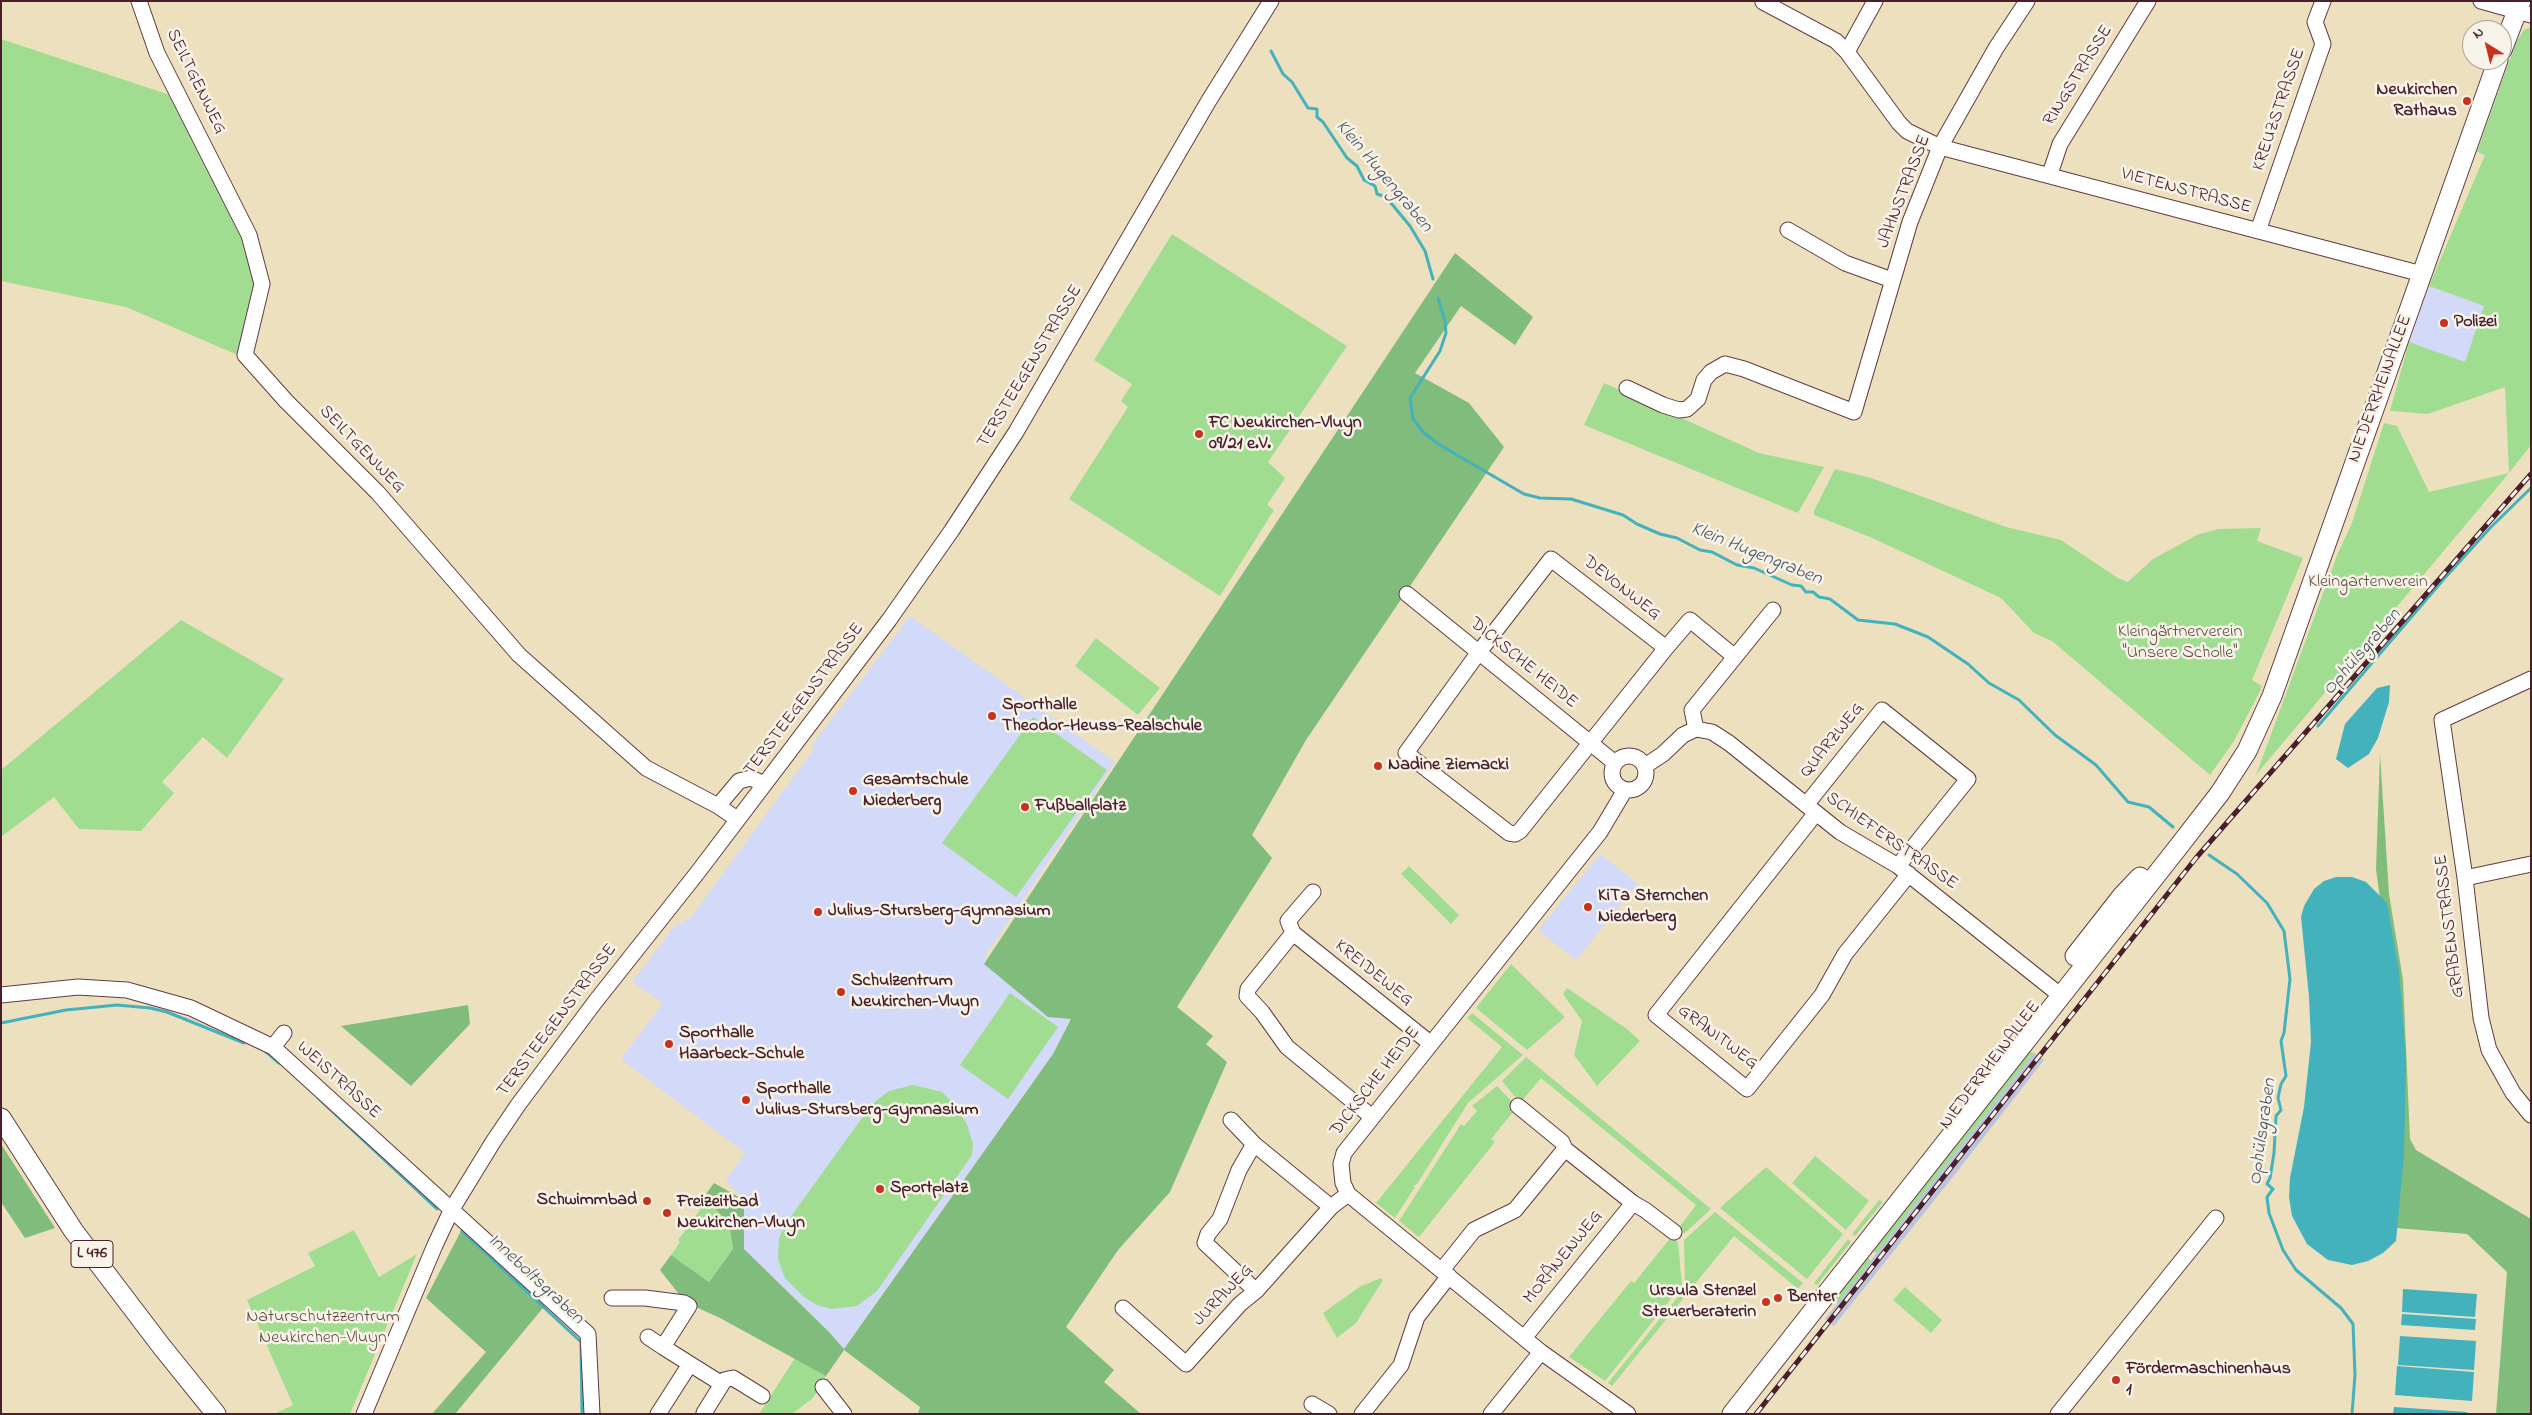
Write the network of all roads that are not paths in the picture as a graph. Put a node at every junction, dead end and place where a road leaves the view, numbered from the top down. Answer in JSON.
{"nodes":[{"id":1,"x":138,"y":1,"type":"edge"},
{"id":2,"x":1271,"y":1,"type":"edge"},
{"id":3,"x":1875,"y":1,"type":"edge"},
{"id":4,"x":2027,"y":1,"type":"edge"},
{"id":5,"x":2148,"y":1,"type":"edge"},
{"id":6,"x":2323,"y":1,"type":"edge"},
{"id":7,"x":2481,"y":1,"type":"edge"},
{"id":8,"x":1763,"y":2,"type":"edge"},
{"id":9,"x":2523,"y":9,"type":"edge"},
{"id":10,"x":2512,"y":30,"type":"edge"},
{"id":11,"x":1847,"y":52,"type":"junction"},
{"id":12,"x":2494,"y":70,"type":"edge"},
{"id":13,"x":1940,"y":147,"type":"junction"},
{"id":14,"x":2050,"y":174,"type":"junction"},
{"id":15,"x":1788,"y":230,"type":"dead end"},
{"id":16,"x":2258,"y":231,"type":"junction"},
{"id":17,"x":2422,"y":274,"type":"junction"},
{"id":18,"x":1892,"y":280,"type":"junction"},
{"id":19,"x":1627,"y":388,"type":"dead end"},
{"id":20,"x":1407,"y":594,"type":"dead end"},
{"id":21,"x":1773,"y":610,"type":"dead end"},
{"id":22,"x":1666,"y":648,"type":"junction"},
{"id":23,"x":1479,"y":652,"type":"junction"},
{"id":24,"x":1735,"y":657,"type":"junction"},
{"id":25,"x":2531,"y":679,"type":"edge"},
{"id":26,"x":1696,"y":729,"type":"junction"},
{"id":27,"x":1591,"y":742,"type":"junction"},
{"id":28,"x":1615,"y":763,"type":"junction"},
{"id":29,"x":1645,"y":766,"type":"junction"},
{"id":30,"x":764,"y":784,"type":"junction"},
{"id":31,"x":1625,"y":790,"type":"junction"},
{"id":32,"x":718,"y":806,"type":"junction"},
{"id":33,"x":1811,"y":809,"type":"junction"},
{"id":34,"x":738,"y":819,"type":"junction"},
{"id":35,"x":2531,"y":864,"type":"edge"},
{"id":36,"x":1903,"y":870,"type":"junction"},
{"id":37,"x":2465,"y":878,"type":"junction"},
{"id":38,"x":1313,"y":892,"type":"dead end"},
{"id":39,"x":1293,"y":933,"type":"junction"},
{"id":40,"x":2055,"y":991,"type":"junction"},
{"id":41,"x":1,"y":995,"type":"edge"},
{"id":42,"x":284,"y":1033,"type":"dead end"},
{"id":43,"x":1430,"y":1043,"type":"junction"},
{"id":44,"x":273,"y":1047,"type":"junction"},
{"id":45,"x":1518,"y":1106,"type":"dead end"},
{"id":46,"x":2531,"y":1115,"type":"edge"},
{"id":47,"x":1372,"y":1117,"type":"junction"},
{"id":48,"x":1,"y":1118,"type":"edge"},
{"id":49,"x":1231,"y":1120,"type":"dead end"},
{"id":50,"x":1254,"y":1144,"type":"junction"},
{"id":51,"x":1565,"y":1149,"type":"junction"},
{"id":52,"x":1348,"y":1194,"type":"junction"},
{"id":53,"x":1633,"y":1203,"type":"junction"},
{"id":54,"x":1331,"y":1207,"type":"junction"},
{"id":55,"x":452,"y":1209,"type":"junction"},
{"id":56,"x":2216,"y":1218,"type":"dead end"},
{"id":57,"x":1674,"y":1232,"type":"dead end"},
{"id":58,"x":1445,"y":1273,"type":"junction"},
{"id":59,"x":1256,"y":1291,"type":"junction"},
{"id":60,"x":612,"y":1298,"type":"dead end"},
{"id":61,"x":1123,"y":1308,"type":"dead end"},
{"id":62,"x":648,"y":1337,"type":"dead end"},
{"id":63,"x":1524,"y":1338,"type":"junction"},
{"id":64,"x":664,"y":1347,"type":"junction"},
{"id":65,"x":1541,"y":1352,"type":"junction"},
{"id":66,"x":690,"y":1364,"type":"junction"},
{"id":67,"x":722,"y":1384,"type":"junction"},
{"id":68,"x":823,"y":1387,"type":"dead end"},
{"id":69,"x":762,"y":1396,"type":"dead end"},
{"id":70,"x":1312,"y":1404,"type":"dead end"},
{"id":71,"x":704,"y":1413,"type":"edge"},
{"id":72,"x":216,"y":1414,"type":"edge"},
{"id":73,"x":364,"y":1414,"type":"edge"},
{"id":74,"x":592,"y":1414,"type":"edge"},
{"id":75,"x":658,"y":1414,"type":"edge"},
{"id":76,"x":844,"y":1414,"type":"edge"},
{"id":77,"x":1329,"y":1414,"type":"edge"},
{"id":78,"x":1362,"y":1414,"type":"edge"},
{"id":79,"x":1491,"y":1414,"type":"edge"},
{"id":80,"x":1628,"y":1414,"type":"edge"},
{"id":81,"x":1716,"y":1414,"type":"edge"},
{"id":82,"x":1732,"y":1414,"type":"edge"},
{"id":83,"x":2058,"y":1414,"type":"edge"}],
"edges":[{"from":1,"to":32,"type":"street","name":"SEILTGENWEG"},
{"from":2,"to":30,"type":"street","name":"TERSTEEGENSTRASSE"},
{"from":3,"to":11,"type":"street"},
{"from":4,"to":13,"type":"street","name":"JAHNSTRASSE"},
{"from":5,"to":14,"type":"street","name":"RINGSTRASSE"},
{"from":6,"to":16,"type":"street","name":"KREUZSTRASSE"},
{"from":7,"to":9,"type":"street"},
{"from":8,"to":11,"type":"street","name":"VIETENSTRASSE"},
{"from":9,"to":10,"type":"main road"},
{"from":11,"to":13,"type":"street","name":"VIETENSTRASSE"},
{"from":12,"to":17,"type":"main road","name":"NIEDERRHEINALLEE"},
{"from":13,"to":14,"type":"street","name":"VIETENSTRASSE"},
{"from":13,"to":18,"type":"street","name":"JAHNSTRASSE"},
{"from":14,"to":16,"type":"street","name":"VIETENSTRASSE"},
{"from":15,"to":18,"type":"street"},
{"from":16,"to":17,"type":"street","name":"VIETENSTRASSE"},
{"from":17,"to":40,"type":"main road","name":"NIEDERRHEINALLEE"},
{"from":18,"to":19,"type":"street","name":"JAHNSTRASSE"},
{"from":20,"to":23,"type":"street","name":"DICKSCHE HEIDE"},
{"from":21,"to":24,"type":"street"},
{"from":22,"to":23,"type":"street","name":"DEVONWEG"},
{"from":22,"to":24,"type":"street"},
{"from":22,"to":27,"type":"street"},
{"from":23,"to":27,"type":"street","name":"DICKSCHE HEIDE"},
{"from":23,"to":27,"type":"street"},
{"from":24,"to":26,"type":"street"},
{"from":25,"to":37,"type":"street","name":"GRABENSTRASSE"},
{"from":26,"to":29,"type":"street"},
{"from":26,"to":33,"type":"street","name":"SCHIEFERSTRASSE"},
{"from":27,"to":28,"type":"street","name":"DICKSCHE HEIDE"},
{"from":28,"to":29,"type":"street"},
{"from":28,"to":31,"type":"street"},
{"from":29,"to":31,"type":"street","name":"DICKSCHE HEIDE"},
{"from":30,"to":32,"type":"street"},
{"from":30,"to":34,"type":"street","name":"TERSTEEGENSTRASSE"},
{"from":31,"to":43,"type":"street","name":"DICKSCHE HEIDE"},
{"from":32,"to":34,"type":"street","name":"SEILTGENWEG"},
{"from":33,"to":36,"type":"street","name":"SCHIEFERSTRASSE"},
{"from":33,"to":36,"type":"street","name":"QUARZWEG"},
{"from":33,"to":36,"type":"street","name":"GRANITWEG"},
{"from":34,"to":55,"type":"street","name":"TERSTEEGENSTRASSE"},
{"from":35,"to":37,"type":"street"},
{"from":36,"to":40,"type":"street","name":"SCHIEFERSTRASSE"},
{"from":37,"to":46,"type":"street","name":"GRABENSTRASSE"},
{"from":38,"to":39,"type":"street"},
{"from":39,"to":43,"type":"street","name":"KREIDEWEG"},
{"from":39,"to":47,"type":"street"},
{"from":40,"to":81,"type":"main road","name":"NIEDERRHEINALLEE"},
{"from":40,"to":82,"type":"main road","name":"NIEDERRHEINALLEE"},
{"from":41,"to":44,"type":"street","name":"WEISTRASSE"},
{"from":42,"to":44,"type":"street"},
{"from":43,"to":47,"type":"street","name":"DICKSCHE HEIDE"},
{"from":44,"to":55,"type":"street","name":"WEISTRASSE"},
{"from":45,"to":51,"type":"street"},
{"from":47,"to":52,"type":"street","name":"DICKSCHE HEIDE"},
{"from":48,"to":72,"type":"main road","number":"L 476"},
{"from":49,"to":50,"type":"street"},
{"from":50,"to":54,"type":"street"},
{"from":50,"to":59,"type":"street"},
{"from":51,"to":53,"type":"street"},
{"from":51,"to":58,"type":"street"},
{"from":52,"to":54,"type":"street","name":"JURAWEG"},
{"from":52,"to":58,"type":"street"},
{"from":53,"to":57,"type":"street"},
{"from":53,"to":63,"type":"street","name":"MORÄNENWEG"},
{"from":54,"to":59,"type":"street","name":"JURAWEG"},
{"from":55,"to":73,"type":"street","name":"TERSTEEGENSTRASSE"},
{"from":55,"to":74,"type":"street","name":"WEISTRASSE"},
{"from":56,"to":83,"type":"street"},
{"from":58,"to":63,"type":"street"},
{"from":58,"to":78,"type":"street"},
{"from":59,"to":61,"type":"street","name":"JURAWEG"},
{"from":60,"to":64,"type":"street"},
{"from":62,"to":64,"type":"street"},
{"from":63,"to":65,"type":"street"},
{"from":64,"to":66,"type":"street"},
{"from":65,"to":79,"type":"street"},
{"from":65,"to":80,"type":"street"},
{"from":66,"to":67,"type":"street"},
{"from":66,"to":75,"type":"street"},
{"from":67,"to":69,"type":"street"},
{"from":67,"to":71,"type":"street"},
{"from":68,"to":76,"type":"street"},
{"from":70,"to":77,"type":"street"}]}
